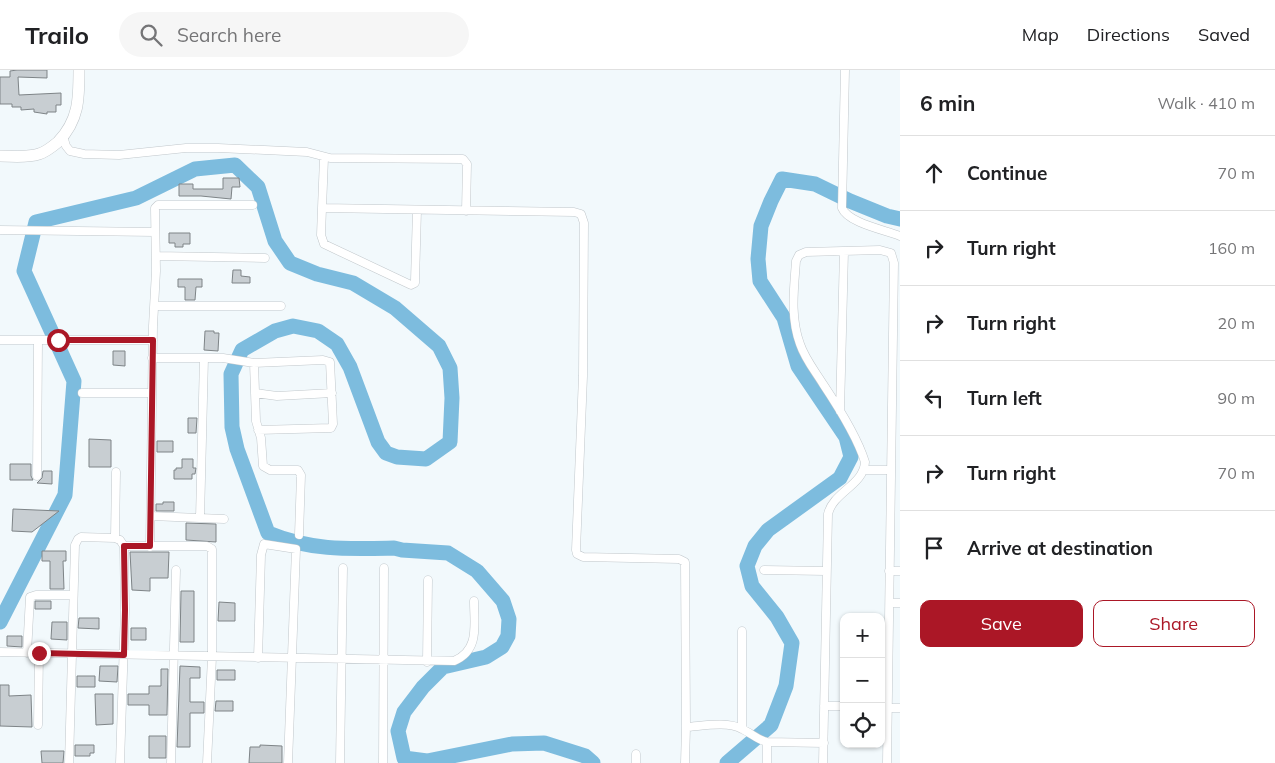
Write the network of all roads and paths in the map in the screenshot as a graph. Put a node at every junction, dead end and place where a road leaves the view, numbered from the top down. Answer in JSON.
{"nodes":[{"id":1,"x":79,"y":70,"type":"edge"},
{"id":2,"x":845,"y":70,"type":"edge"},
{"id":3,"x":63,"y":136,"type":"junction"},
{"id":4,"x":0,"y":156,"type":"edge"},
{"id":5,"x":324,"y":158,"type":"junction"},
{"id":6,"x":253,"y":205,"type":"dead end"},
{"id":7,"x":322,"y":208,"type":"junction"},
{"id":8,"x":417,"y":210,"type":"junction"},
{"id":9,"x":466,"y":211,"type":"junction"},
{"id":10,"x":0,"y":230,"type":"edge"},
{"id":11,"x":155,"y":232,"type":"junction"},
{"id":12,"x":900,"y":236,"type":"edge"},
{"id":13,"x":844,"y":251,"type":"junction"},
{"id":14,"x":156,"y":256,"type":"junction"},
{"id":15,"x":265,"y":258,"type":"dead end"},
{"id":16,"x":154,"y":306,"type":"junction"},
{"id":17,"x":281,"y":306,"type":"dead end"},
{"id":18,"x":0,"y":340,"type":"edge"},
{"id":19,"x":39,"y":340,"type":"junction"},
{"id":20,"x":153,"y":340,"type":"junction"},
{"id":21,"x":152,"y":358,"type":"junction"},
{"id":22,"x":204,"y":358,"type":"junction"},
{"id":23,"x":254,"y":363,"type":"junction"},
{"id":24,"x":82,"y":393,"type":"dead end"},
{"id":25,"x":152,"y":393,"type":"junction"},
{"id":26,"x":255,"y":393,"type":"junction"},
{"id":27,"x":332,"y":393,"type":"junction"},
{"id":28,"x":840,"y":413,"type":"junction"},
{"id":29,"x":258,"y":430,"type":"junction"},
{"id":30,"x":865,"y":470,"type":"junction"},
{"id":31,"x":890,"y":470,"type":"junction"},
{"id":32,"x":116,"y":472,"type":"dead end"},
{"id":33,"x":37,"y":476,"type":"dead end"},
{"id":34,"x":151,"y":516,"type":"junction"},
{"id":35,"x":200,"y":518,"type":"junction"},
{"id":36,"x":224,"y":519,"type":"dead end"},
{"id":37,"x":299,"y":535,"type":"dead end"},
{"id":38,"x":115,"y":538,"type":"junction"},
{"id":39,"x":124,"y":546,"type":"junction"},
{"id":40,"x":150,"y":546,"type":"junction"},
{"id":41,"x":343,"y":568,"type":"dead end"},
{"id":42,"x":384,"y":568,"type":"dead end"},
{"id":43,"x":176,"y":570,"type":"dead end"},
{"id":44,"x":764,"y":570,"type":"dead end"},
{"id":45,"x":826,"y":571,"type":"junction"},
{"id":46,"x":890,"y":571,"type":"junction"},
{"id":47,"x":900,"y":571,"type":"edge"},
{"id":48,"x":428,"y":580,"type":"dead end"},
{"id":49,"x":73,"y":595,"type":"junction"},
{"id":50,"x":474,"y":601,"type":"dead end"},
{"id":51,"x":890,"y":603,"type":"junction"},
{"id":52,"x":900,"y":603,"type":"edge"},
{"id":53,"x":742,"y":631,"type":"dead end"},
{"id":54,"x":0,"y":652,"type":"edge"},
{"id":55,"x":27,"y":653,"type":"junction"},
{"id":56,"x":39,"y":653,"type":"junction"},
{"id":57,"x":71,"y":654,"type":"junction"},
{"id":58,"x":124,"y":655,"type":"junction"},
{"id":59,"x":173,"y":656,"type":"junction"},
{"id":60,"x":212,"y":657,"type":"junction"},
{"id":61,"x":258,"y":658,"type":"junction"},
{"id":62,"x":291,"y":658,"type":"junction"},
{"id":63,"x":342,"y":660,"type":"junction"},
{"id":64,"x":384,"y":660,"type":"junction"},
{"id":65,"x":427,"y":662,"type":"junction"},
{"id":66,"x":824,"y":706,"type":"junction"},
{"id":67,"x":840,"y":706,"type":"edge"},
{"id":68,"x":885,"y":707,"type":"edge"},
{"id":69,"x":900,"y":708,"type":"edge"},
{"id":70,"x":38,"y":725,"type":"dead end"},
{"id":71,"x":686,"y":727,"type":"junction"},
{"id":72,"x":742,"y":728,"type":"junction"},
{"id":73,"x":764,"y":741,"type":"junction"},
{"id":74,"x":824,"y":743,"type":"junction"},
{"id":75,"x":636,"y":754,"type":"dead end"},
{"id":76,"x":69,"y":763,"type":"edge"},
{"id":77,"x":120,"y":763,"type":"edge"},
{"id":78,"x":171,"y":763,"type":"edge"},
{"id":79,"x":207,"y":763,"type":"edge"},
{"id":80,"x":288,"y":763,"type":"edge"},
{"id":81,"x":340,"y":763,"type":"edge"},
{"id":82,"x":383,"y":763,"type":"edge"},
{"id":83,"x":636,"y":763,"type":"edge"},
{"id":84,"x":685,"y":763,"type":"edge"},
{"id":85,"x":766,"y":763,"type":"edge"},
{"id":86,"x":823,"y":763,"type":"edge"},
{"id":87,"x":887,"y":763,"type":"edge"}],
"edges":[{"from":1,"to":3,"type":"street"},
{"from":2,"to":12,"type":"street"},
{"from":3,"to":4,"type":"street"},
{"from":3,"to":5,"type":"street"},
{"from":5,"to":7,"type":"street"},
{"from":5,"to":9,"type":"street"},
{"from":6,"to":11,"type":"street"},
{"from":7,"to":8,"type":"street"},
{"from":7,"to":8,"type":"street"},
{"from":8,"to":9,"type":"street"},
{"from":9,"to":71,"type":"street"},
{"from":10,"to":11,"type":"street"},
{"from":11,"to":14,"type":"street"},
{"from":13,"to":28,"type":"street"},
{"from":13,"to":28,"type":"street"},
{"from":13,"to":31,"type":"street"},
{"from":14,"to":15,"type":"street"},
{"from":14,"to":16,"type":"street"},
{"from":16,"to":17,"type":"street"},
{"from":16,"to":20,"type":"street"},
{"from":18,"to":19,"type":"street"},
{"from":19,"to":20,"type":"street"},
{"from":19,"to":33,"type":"street"},
{"from":20,"to":21,"type":"street"},
{"from":21,"to":22,"type":"street"},
{"from":21,"to":25,"type":"street"},
{"from":22,"to":23,"type":"street"},
{"from":22,"to":35,"type":"street"},
{"from":23,"to":26,"type":"street"},
{"from":23,"to":27,"type":"street"},
{"from":24,"to":25,"type":"street"},
{"from":25,"to":34,"type":"street"},
{"from":26,"to":27,"type":"street"},
{"from":26,"to":29,"type":"street"},
{"from":27,"to":29,"type":"street"},
{"from":28,"to":30,"type":"street"},
{"from":29,"to":37,"type":"street"},
{"from":30,"to":31,"type":"street"},
{"from":30,"to":45,"type":"street"},
{"from":31,"to":46,"type":"street"},
{"from":32,"to":38,"type":"street"},
{"from":34,"to":35,"type":"street"},
{"from":34,"to":40,"type":"street"},
{"from":35,"to":36,"type":"street"},
{"from":38,"to":39,"type":"street"},
{"from":38,"to":49,"type":"street"},
{"from":39,"to":40,"type":"street"},
{"from":39,"to":58,"type":"street"},
{"from":40,"to":60,"type":"street"},
{"from":41,"to":63,"type":"street"},
{"from":42,"to":64,"type":"street"},
{"from":43,"to":59,"type":"street"},
{"from":44,"to":45,"type":"street"},
{"from":45,"to":66,"type":"street"},
{"from":46,"to":47,"type":"street"},
{"from":46,"to":51,"type":"street"},
{"from":48,"to":65,"type":"street"},
{"from":49,"to":55,"type":"street"},
{"from":49,"to":57,"type":"street"},
{"from":50,"to":65,"type":"street"},
{"from":51,"to":52,"type":"street"},
{"from":51,"to":68,"type":"street"},
{"from":53,"to":72,"type":"street"},
{"from":54,"to":55,"type":"street"},
{"from":55,"to":56,"type":"street"},
{"from":56,"to":57,"type":"street"},
{"from":56,"to":70,"type":"street"},
{"from":57,"to":58,"type":"street"},
{"from":57,"to":76,"type":"street"},
{"from":58,"to":59,"type":"street"},
{"from":58,"to":77,"type":"street"},
{"from":59,"to":60,"type":"street"},
{"from":59,"to":78,"type":"street"},
{"from":60,"to":61,"type":"street"},
{"from":60,"to":79,"type":"street"},
{"from":61,"to":62,"type":"street"},
{"from":61,"to":62,"type":"street"},
{"from":62,"to":63,"type":"street"},
{"from":62,"to":80,"type":"street"},
{"from":63,"to":64,"type":"street"},
{"from":63,"to":81,"type":"street"},
{"from":64,"to":65,"type":"street"},
{"from":64,"to":82,"type":"street"},
{"from":66,"to":67,"type":"street"},
{"from":66,"to":74,"type":"street"},
{"from":68,"to":69,"type":"street"},
{"from":68,"to":87,"type":"street"},
{"from":71,"to":72,"type":"street"},
{"from":71,"to":84,"type":"street"},
{"from":72,"to":73,"type":"street"},
{"from":73,"to":74,"type":"street"},
{"from":73,"to":85,"type":"street"},
{"from":74,"to":86,"type":"street"},
{"from":75,"to":83,"type":"street"}]}
